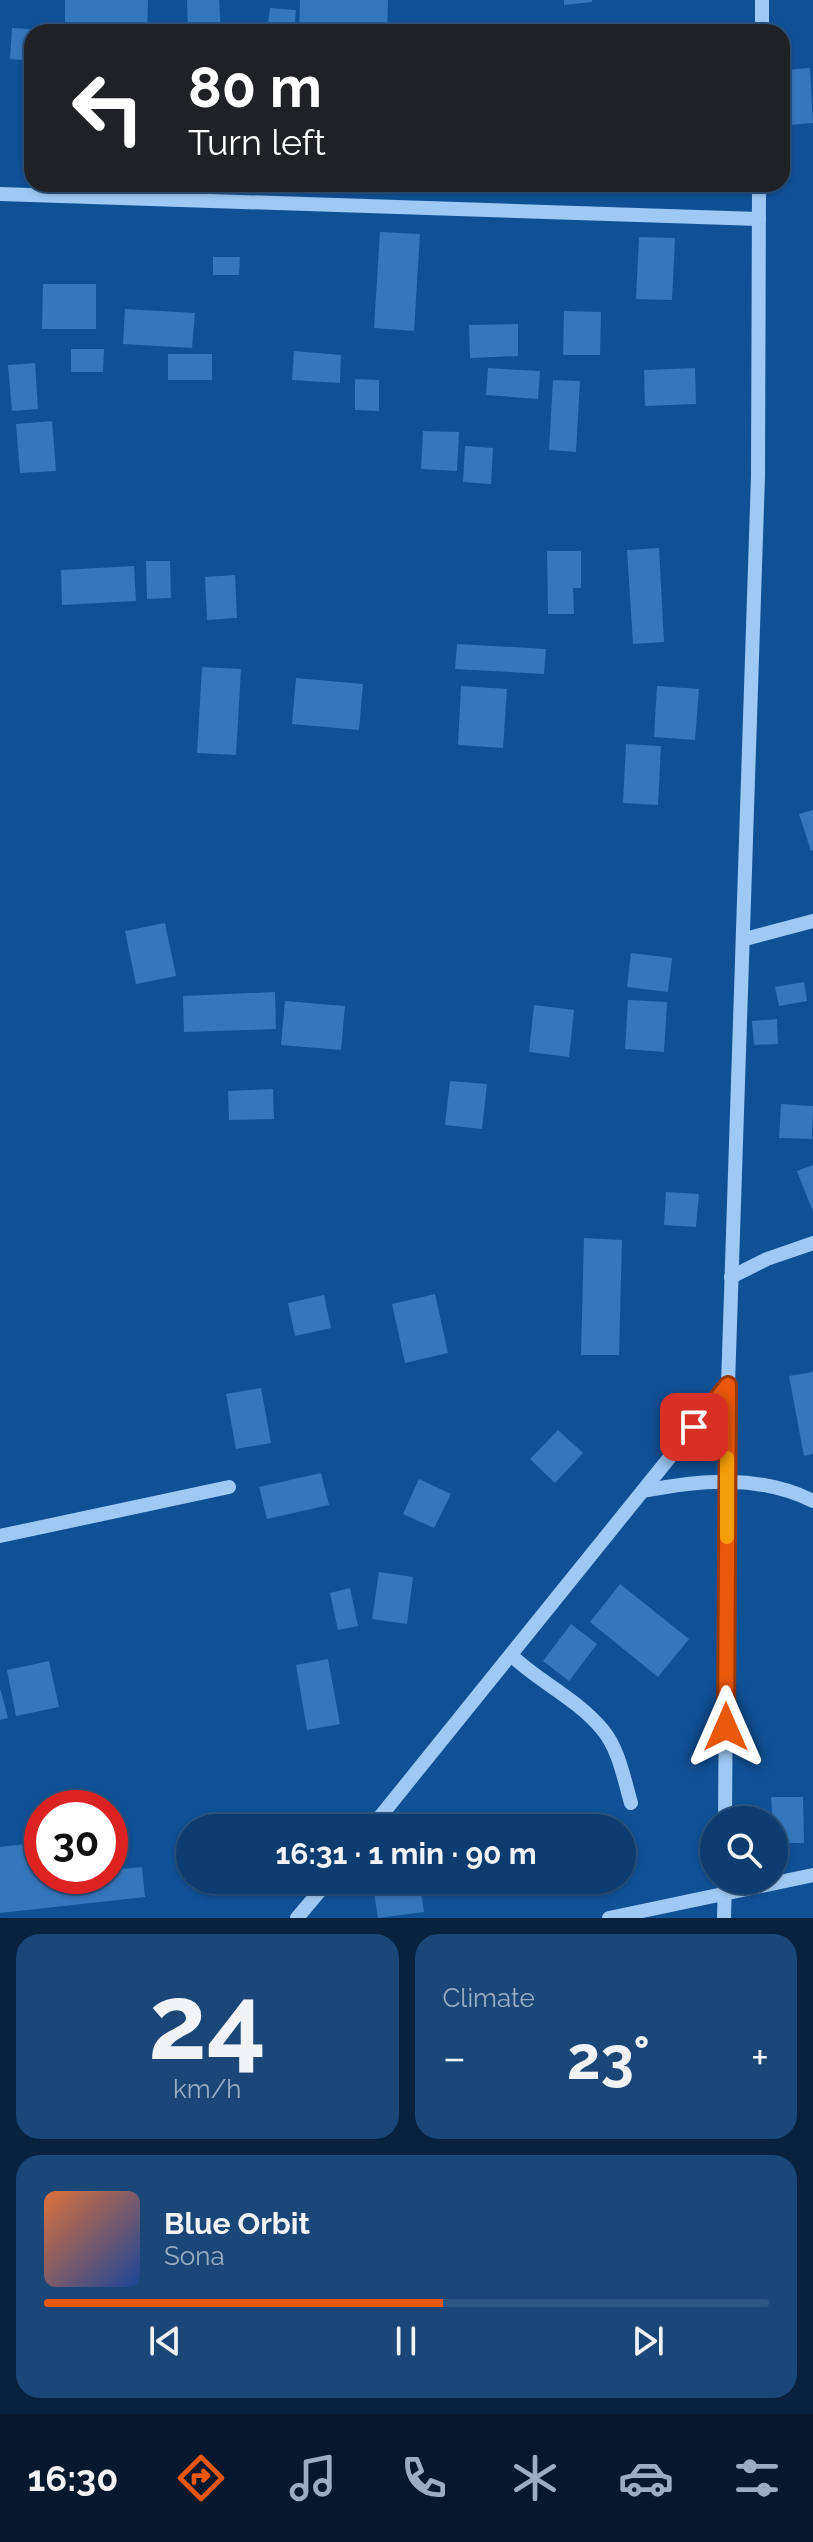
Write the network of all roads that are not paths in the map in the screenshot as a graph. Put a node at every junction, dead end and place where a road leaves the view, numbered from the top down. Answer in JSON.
{"nodes":[{"id":1,"x":762,"y":0,"type":"edge"},
{"id":2,"x":762,"y":24,"type":"edge"},
{"id":3,"x":759,"y":192,"type":"edge"},
{"id":4,"x":0,"y":194,"type":"edge"},
{"id":5,"x":759,"y":219,"type":"junction"},
{"id":6,"x":813,"y":921,"type":"edge"},
{"id":7,"x":745,"y":939,"type":"junction"},
{"id":8,"x":813,"y":1243,"type":"edge"},
{"id":9,"x":731,"y":1277,"type":"junction"},
{"id":10,"x":728,"y":1385,"type":"junction"},
{"id":11,"x":727,"y":1480,"type":"junction"},
{"id":12,"x":229,"y":1487,"type":"dead end"},
{"id":13,"x":643,"y":1491,"type":"junction"},
{"id":14,"x":813,"y":1501,"type":"edge"},
{"id":15,"x":0,"y":1536,"type":"edge"},
{"id":16,"x":511,"y":1655,"type":"junction"},
{"id":17,"x":631,"y":1803,"type":"dead end"},
{"id":18,"x":725,"y":1806,"type":"edge"},
{"id":19,"x":382,"y":1814,"type":"edge"},
{"id":20,"x":813,"y":1875,"type":"edge"},
{"id":21,"x":788,"y":1878,"type":"edge"},
{"id":22,"x":317,"y":1894,"type":"edge"},
{"id":23,"x":700,"y":1894,"type":"edge"},
{"id":24,"x":725,"y":1894,"type":"edge"},
{"id":25,"x":297,"y":1918,"type":"edge"},
{"id":26,"x":609,"y":1918,"type":"edge"},
{"id":27,"x":724,"y":1918,"type":"edge"}],
"edges":[{"from":1,"to":2,"type":"street"},
{"from":3,"to":5,"type":"street"},
{"from":4,"to":5,"type":"street"},
{"from":5,"to":7,"type":"street"},
{"from":6,"to":7,"type":"street"},
{"from":7,"to":9,"type":"street"},
{"from":8,"to":9,"type":"street"},
{"from":9,"to":10,"type":"street"},
{"from":10,"to":11,"type":"street"},
{"from":10,"to":13,"type":"street"},
{"from":11,"to":13,"type":"street"},
{"from":11,"to":14,"type":"street"},
{"from":11,"to":18,"type":"street"},
{"from":12,"to":15,"type":"street"},
{"from":13,"to":16,"type":"street"},
{"from":16,"to":17,"type":"street"},
{"from":16,"to":19,"type":"street"},
{"from":20,"to":21,"type":"street"},
{"from":22,"to":25,"type":"street"},
{"from":23,"to":26,"type":"street"},
{"from":24,"to":27,"type":"street"}]}
